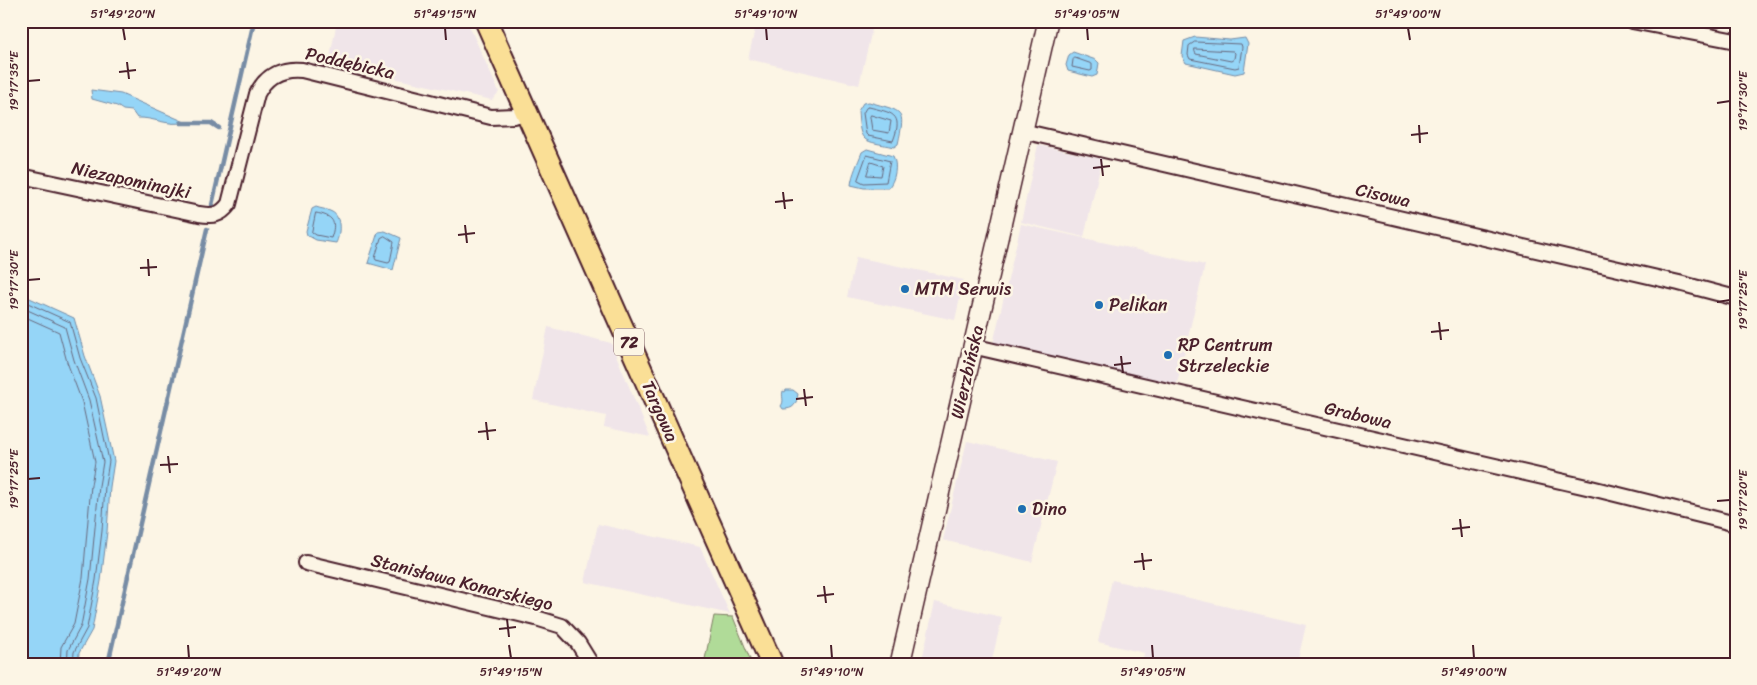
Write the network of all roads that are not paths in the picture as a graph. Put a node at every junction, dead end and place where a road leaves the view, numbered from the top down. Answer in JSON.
{"nodes":[{"id":1,"x":486,"y":21,"type":"edge"},
{"id":2,"x":1048,"y":21,"type":"edge"},
{"id":3,"x":1632,"y":21,"type":"edge"},
{"id":4,"x":1736,"y":41,"type":"edge"},
{"id":5,"x":526,"y":112,"type":"junction"},
{"id":6,"x":1022,"y":131,"type":"junction"},
{"id":7,"x":21,"y":176,"type":"edge"},
{"id":8,"x":229,"y":204,"type":"joint"},
{"id":9,"x":1736,"y":298,"type":"edge"},
{"id":10,"x":972,"y":346,"type":"junction"},
{"id":11,"x":1736,"y":524,"type":"edge"},
{"id":12,"x":306,"y":563,"type":"dead end"},
{"id":13,"x":591,"y":664,"type":"edge"},
{"id":14,"x":772,"y":664,"type":"edge"},
{"id":15,"x":900,"y":664,"type":"edge"}],
"edges":[{"from":1,"to":5,"type":"main road","name":"Targowa","number":"72"},
{"from":2,"to":6,"type":"street","name":"Wierzbińska"},
{"from":3,"to":4,"type":"street"},
{"from":5,"to":8,"type":"street","name":"Poddębicka"},
{"from":5,"to":14,"type":"main road","name":"Targowa","number":"72"},
{"from":6,"to":9,"type":"street","name":"Cisowa"},
{"from":6,"to":10,"type":"street","name":"Wierzbińska"},
{"from":7,"to":8,"type":"street","name":"Niezapominajki"},
{"from":10,"to":11,"type":"street","name":"Grabowa"},
{"from":10,"to":15,"type":"street","name":"Wierzbińska"},
{"from":12,"to":13,"type":"street","name":"Stanisława Konarskiego"}]}
